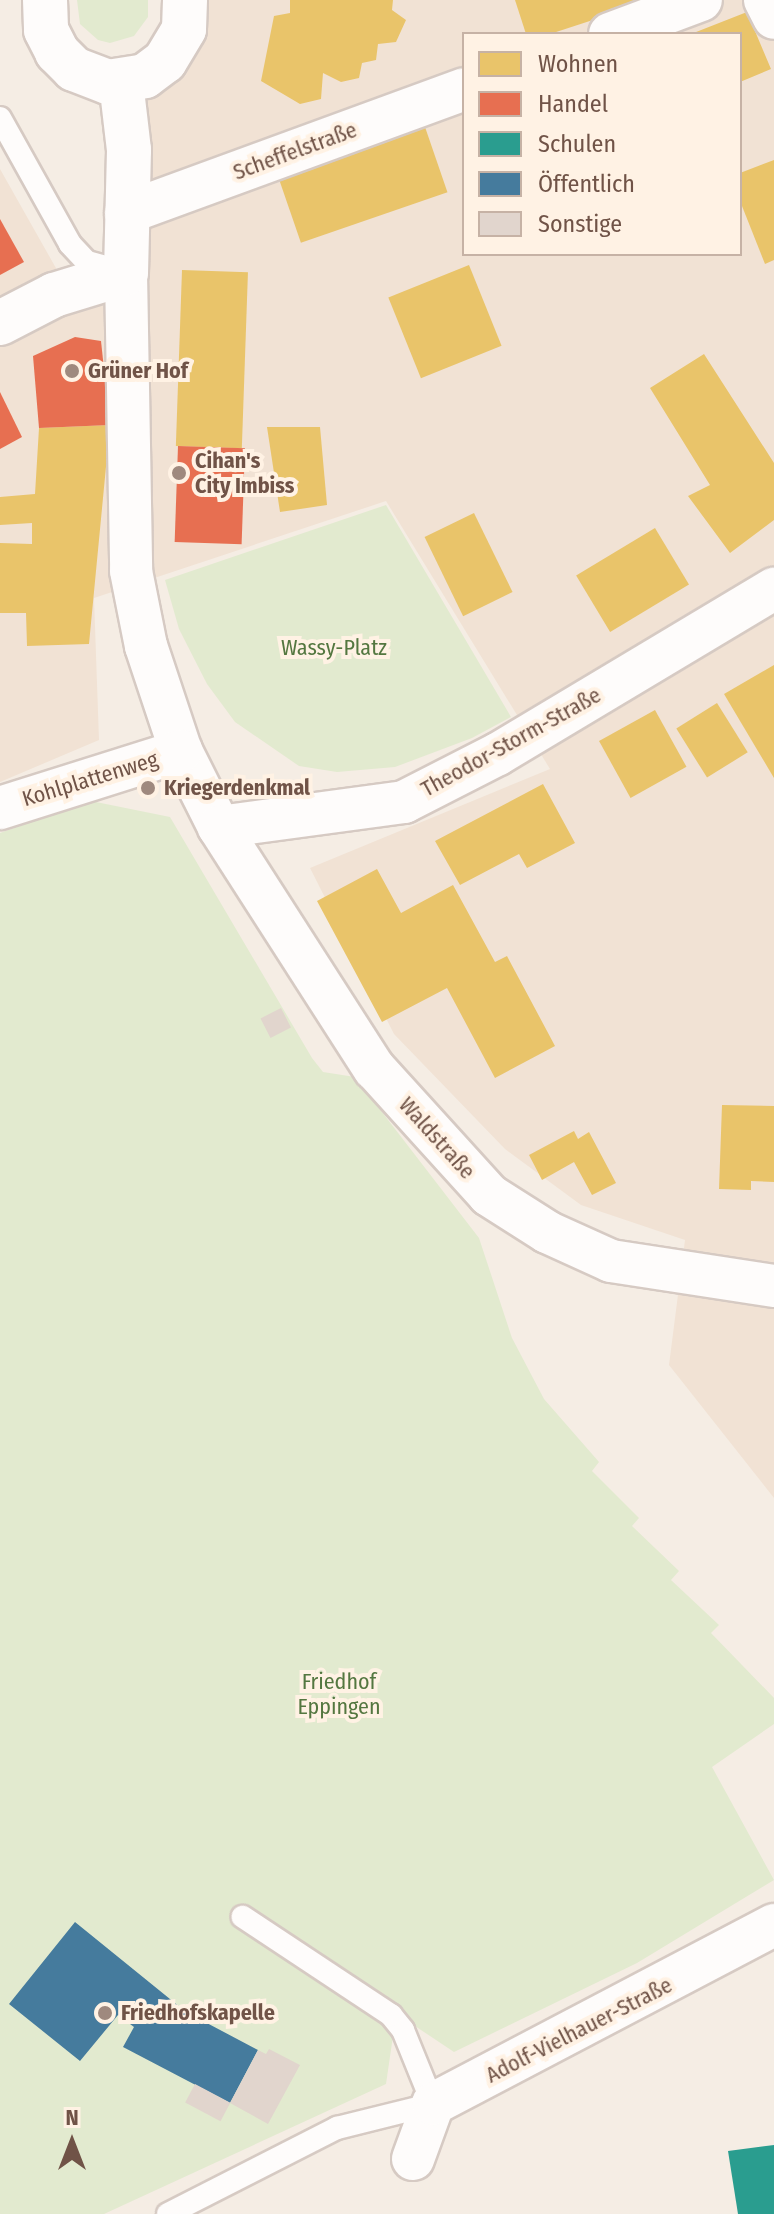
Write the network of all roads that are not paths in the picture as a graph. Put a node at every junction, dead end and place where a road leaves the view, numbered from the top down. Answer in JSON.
{"nodes":[{"id":1,"x":185,"y":0,"type":"edge"},
{"id":2,"x":701,"y":0,"type":"edge"},
{"id":3,"x":765,"y":0,"type":"edge"},
{"id":4,"x":41,"y":2,"type":"edge"},
{"id":5,"x":774,"y":18,"type":"edge"},
{"id":6,"x":615,"y":32,"type":"edge"},
{"id":7,"x":121,"y":82,"type":"junction"},
{"id":8,"x":462,"y":90,"type":"edge"},
{"id":9,"x":0,"y":118,"type":"edge"},
{"id":10,"x":126,"y":213,"type":"junction"},
{"id":11,"x":126,"y":273,"type":"junction"},
{"id":12,"x":0,"y":323,"type":"edge"},
{"id":13,"x":774,"y":589,"type":"edge"},
{"id":14,"x":181,"y":751,"type":"junction"},
{"id":15,"x":0,"y":808,"type":"edge"},
{"id":16,"x":219,"y":827,"type":"junction"},
{"id":17,"x":774,"y":1286,"type":"edge"},
{"id":18,"x":243,"y":1917,"type":"dead end"},
{"id":19,"x":774,"y":1925,"type":"edge"},
{"id":20,"x":433,"y":2104,"type":"junction"},
{"id":21,"x":413,"y":2159,"type":"dead end"},
{"id":22,"x":168,"y":2214,"type":"edge"}],
"edges":[{"from":1,"to":7,"type":"street"},
{"from":2,"to":6,"type":"street"},
{"from":3,"to":5,"type":"street"},
{"from":4,"to":7,"type":"street"},
{"from":7,"to":10,"type":"street"},
{"from":8,"to":10,"type":"street","name":"Scheffelstraße"},
{"from":9,"to":11,"type":"lane"},
{"from":10,"to":11,"type":"street"},
{"from":11,"to":12,"type":"street"},
{"from":11,"to":14,"type":"street"},
{"from":13,"to":16,"type":"street","name":"Theodor-Storm-Straße"},
{"from":14,"to":15,"type":"street","name":"Kohlplattenweg"},
{"from":14,"to":16,"type":"street"},
{"from":16,"to":17,"type":"street","name":"Waldstraße"},
{"from":18,"to":20,"type":"lane"},
{"from":19,"to":20,"type":"street","name":"Adolf-Vielhauer-Straße"},
{"from":20,"to":21,"type":"street"},
{"from":20,"to":22,"type":"lane"}]}
